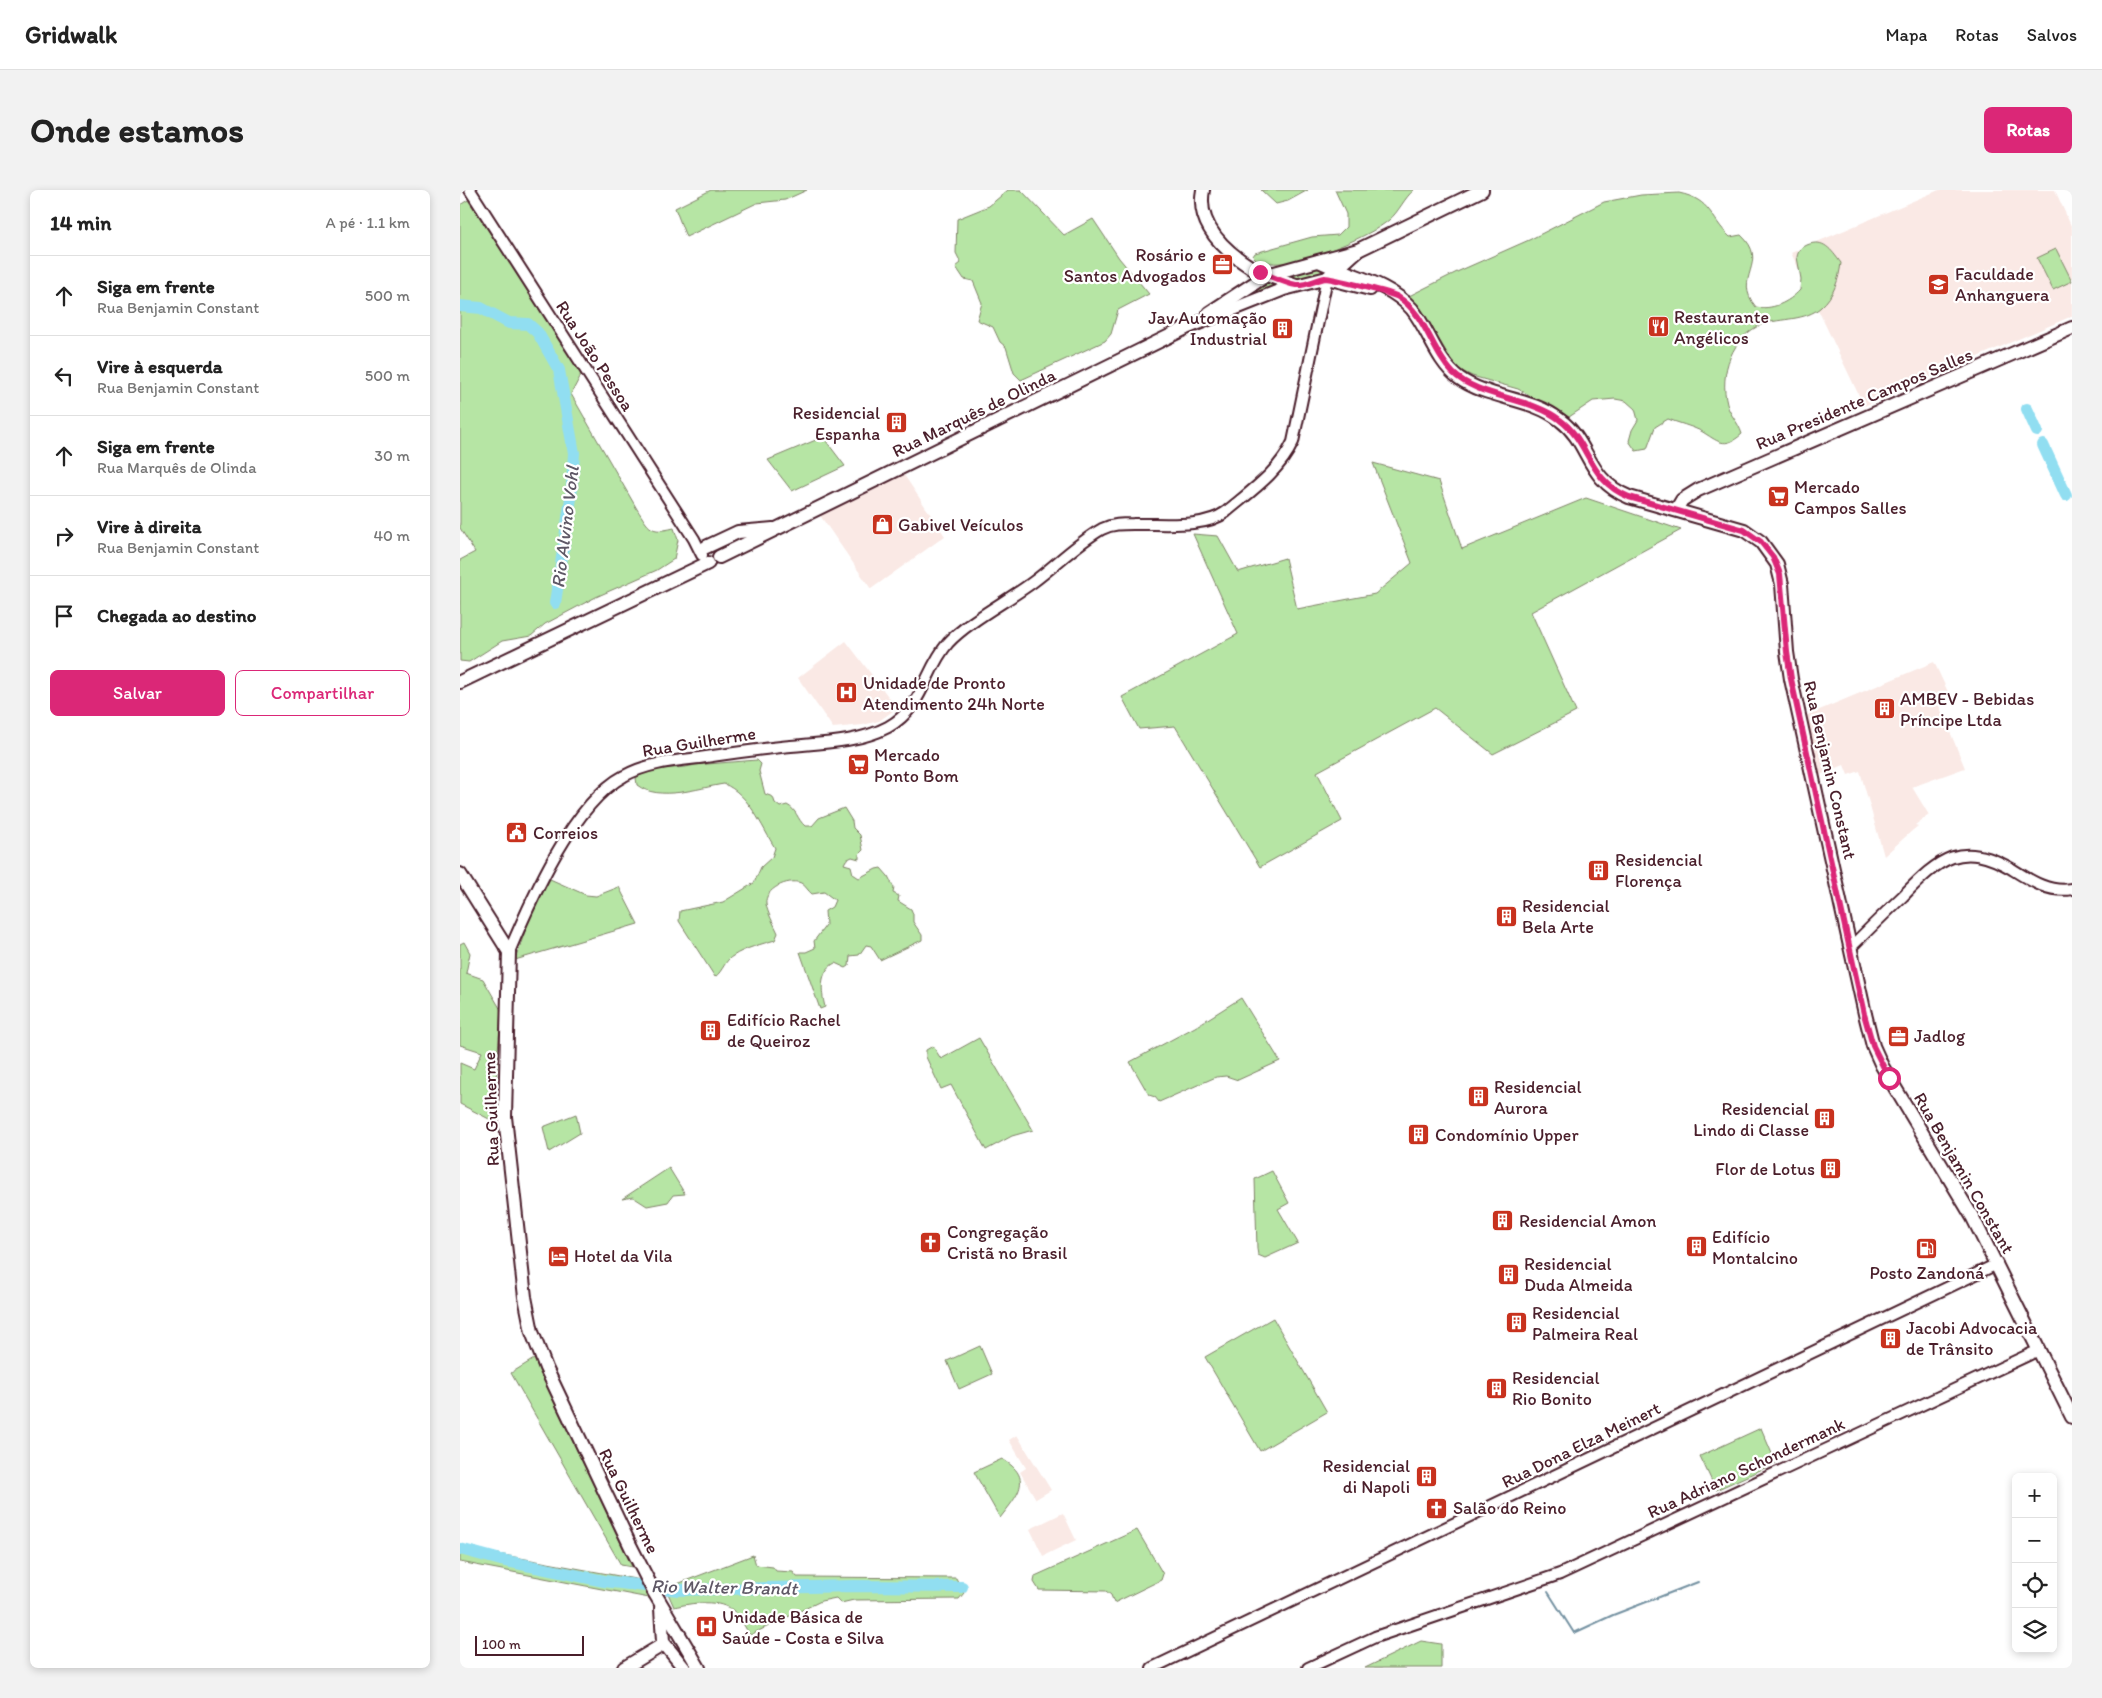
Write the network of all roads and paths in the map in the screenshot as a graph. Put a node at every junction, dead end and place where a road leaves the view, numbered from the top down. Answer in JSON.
{"nodes":[{"id":1,"x":470,"y":190,"type":"edge"},
{"id":2,"x":1203,"y":190,"type":"edge"},
{"id":3,"x":1482,"y":190,"type":"edge"},
{"id":4,"x":1358,"y":250,"type":"junction"},
{"id":5,"x":1237,"y":257,"type":"junction"},
{"id":6,"x":1318,"y":261,"type":"junction"},
{"id":7,"x":1289,"y":268,"type":"junction"},
{"id":8,"x":1332,"y":274,"type":"junction"},
{"id":9,"x":1267,"y":275,"type":"junction"},
{"id":10,"x":1361,"y":278,"type":"junction"},
{"id":11,"x":1311,"y":283,"type":"junction"},
{"id":12,"x":1296,"y":285,"type":"junction"},
{"id":13,"x":1247,"y":288,"type":"junction"},
{"id":14,"x":1397,"y":295,"type":"junction"},
{"id":15,"x":1322,"y":300,"type":"junction"},
{"id":16,"x":1186,"y":328,"type":"junction"},
{"id":17,"x":2072,"y":328,"type":"edge"},
{"id":18,"x":1676,"y":510,"type":"junction"},
{"id":19,"x":778,"y":529,"type":"junction"},
{"id":20,"x":749,"y":530,"type":"junction"},
{"id":21,"x":745,"y":545,"type":"junction"},
{"id":22,"x":709,"y":555,"type":"junction"},
{"id":23,"x":460,"y":682,"type":"edge"},
{"id":24,"x":460,"y":874,"type":"edge"},
{"id":25,"x":2072,"y":889,"type":"edge"},
{"id":26,"x":1851,"y":948,"type":"junction"},
{"id":27,"x":508,"y":952,"type":"junction"},
{"id":28,"x":1997,"y":1264,"type":"junction"},
{"id":29,"x":2039,"y":1350,"type":"junction"},
{"id":30,"x":2072,"y":1417,"type":"edge"},
{"id":31,"x":661,"y":1603,"type":"junction"},
{"id":32,"x":679,"y":1635,"type":"junction"},
{"id":33,"x":664,"y":1642,"type":"junction"},
{"id":34,"x":624,"y":1668,"type":"edge"},
{"id":35,"x":684,"y":1668,"type":"edge"},
{"id":36,"x":698,"y":1668,"type":"edge"},
{"id":37,"x":1152,"y":1668,"type":"edge"},
{"id":38,"x":1308,"y":1668,"type":"edge"}],
"edges":[{"from":1,"to":22,"type":"street","name":"Rua João Pessoa"},
{"from":2,"to":5,"type":"main road"},
{"from":3,"to":4,"type":"main road","name":"Rua Marquês de Olinda"},
{"from":4,"to":6,"type":"main road","name":"Rua Marquês de Olinda"},
{"from":4,"to":8,"type":"main road","name":"Rua Marquês de Olinda"},
{"from":4,"to":10,"type":"main road"},
{"from":5,"to":7,"type":"main road"},
{"from":5,"to":9,"type":"main road"},
{"from":5,"to":13,"type":"main road"},
{"from":6,"to":7,"type":"main road","name":"Rua Marquês de Olinda"},
{"from":6,"to":8,"type":"main road","name":"Rua Benjamin Constant"},
{"from":7,"to":9,"type":"main road","name":"Rua Marquês de Olinda"},
{"from":7,"to":12,"type":"main road"},
{"from":8,"to":10,"type":"main road","name":"Rua Benjamin Constant"},
{"from":8,"to":11,"type":"main road","name":"Rua Marquês de Olinda"},
{"from":8,"to":14,"type":"main road","name":"Rua Benjamin Constant"},
{"from":8,"to":15,"type":"street","name":"Rua Guilherme"},
{"from":9,"to":12,"type":"main road"},
{"from":9,"to":13,"type":"main road","name":"Rua Marquês de Olinda"},
{"from":10,"to":14,"type":"main road","name":"Rua Benjamin Constant"},
{"from":11,"to":12,"type":"main road","name":"Rua Marquês de Olinda"},
{"from":11,"to":15,"type":"street"},
{"from":12,"to":16,"type":"main road","name":"Rua Marquês de Olinda"},
{"from":13,"to":16,"type":"main road","name":"Rua Marquês de Olinda"},
{"from":14,"to":18,"type":"main road","name":"Rua Benjamin Constant"},
{"from":15,"to":27,"type":"street","name":"Rua Guilherme"},
{"from":16,"to":19,"type":"main road","name":"Rua Marquês de Olinda"},
{"from":17,"to":18,"type":"main road","name":"Rua Presidente Campos Salles"},
{"from":18,"to":26,"type":"main road","name":"Rua Benjamin Constant"},
{"from":19,"to":20,"type":"main road","name":"Rua Marquês de Olinda"},
{"from":19,"to":21,"type":"main road","name":"Rua Marquês de Olinda"},
{"from":20,"to":21,"type":"main road"},
{"from":20,"to":22,"type":"main road","name":"Rua Marquês de Olinda"},
{"from":21,"to":22,"type":"main road","name":"Rua Marquês de Olinda"},
{"from":22,"to":23,"type":"main road"},
{"from":24,"to":27,"type":"main road"},
{"from":25,"to":26,"type":"street"},
{"from":26,"to":28,"type":"main road","name":"Rua Benjamin Constant"},
{"from":27,"to":31,"type":"main road","name":"Rua Guilherme"},
{"from":28,"to":29,"type":"main road","name":"Rua Benjamin Constant"},
{"from":28,"to":37,"type":"street","name":"Rua Dona Elza Meinert"},
{"from":29,"to":30,"type":"main road","name":"Rua Benjamin Constant"},
{"from":29,"to":38,"type":"street","name":"Rua Adriano Schondermank"},
{"from":31,"to":32,"type":"main road","name":"Rua Guilherme"},
{"from":31,"to":33,"type":"main road","name":"Rua Guilherme"},
{"from":32,"to":33,"type":"main road"},
{"from":32,"to":36,"type":"main road","name":"Rua Guilherme"},
{"from":33,"to":34,"type":"main road"},
{"from":33,"to":35,"type":"main road"}]}
